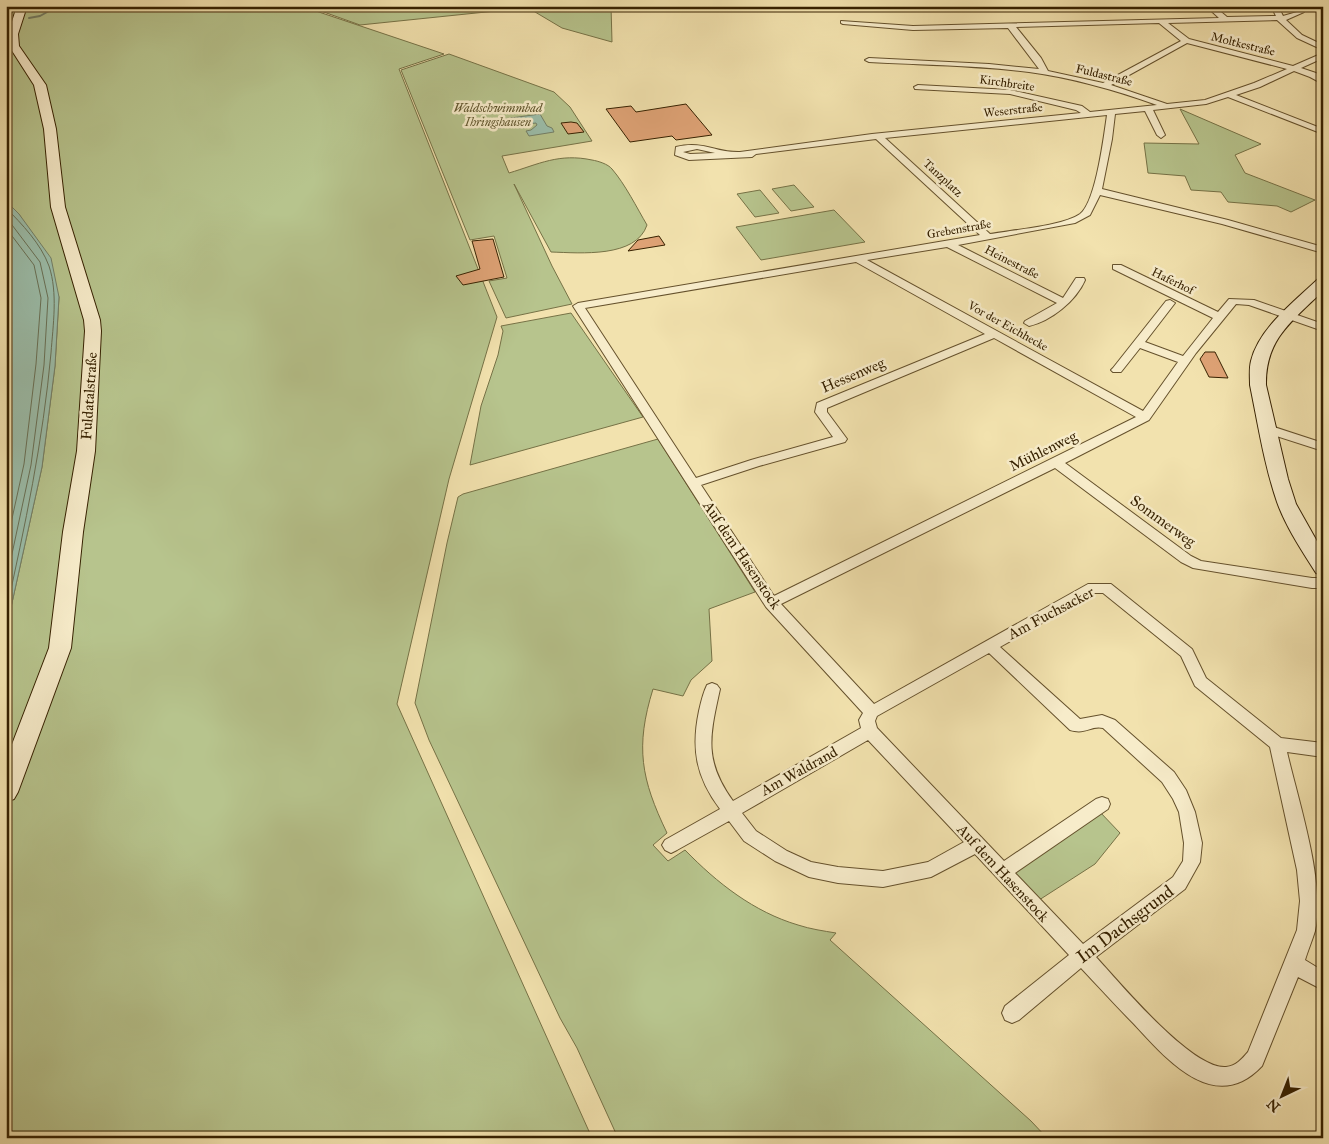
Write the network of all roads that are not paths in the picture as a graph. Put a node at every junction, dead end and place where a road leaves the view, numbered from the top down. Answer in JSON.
{"nodes":[{"id":1,"x":22,"y":6,"type":"edge"},
{"id":2,"x":1209,"y":6,"type":"edge"},
{"id":3,"x":1274,"y":6,"type":"edge"},
{"id":4,"x":1302,"y":11,"type":"dead end"},
{"id":5,"x":1224,"y":19,"type":"junction"},
{"id":6,"x":1280,"y":19,"type":"junction"},
{"id":7,"x":843,"y":22,"type":"dead end"},
{"id":8,"x":1162,"y":22,"type":"junction"},
{"id":9,"x":1011,"y":26,"type":"junction"},
{"id":10,"x":1186,"y":41,"type":"junction"},
{"id":11,"x":1323,"y":48,"type":"edge"},
{"id":12,"x":1323,"y":55,"type":"edge"},
{"id":13,"x":869,"y":60,"type":"dead end"},
{"id":14,"x":1293,"y":68,"type":"junction"},
{"id":15,"x":1045,"y":73,"type":"junction"},
{"id":16,"x":1323,"y":82,"type":"edge"},
{"id":17,"x":918,"y":86,"type":"dead end"},
{"id":18,"x":1104,"y":86,"type":"junction"},
{"id":19,"x":1230,"y":95,"type":"junction"},
{"id":20,"x":1169,"y":106,"type":"junction"},
{"id":21,"x":1148,"y":108,"type":"junction"},
{"id":22,"x":1111,"y":112,"type":"junction"},
{"id":23,"x":1090,"y":115,"type":"junction"},
{"id":24,"x":1323,"y":132,"type":"edge"},
{"id":25,"x":1161,"y":135,"type":"dead end"},
{"id":26,"x":880,"y":138,"type":"junction"},
{"id":27,"x":680,"y":155,"type":"dead end"},
{"id":28,"x":1098,"y":191,"type":"junction"},
{"id":29,"x":988,"y":237,"type":"junction"},
{"id":30,"x":949,"y":244,"type":"junction"},
{"id":31,"x":1323,"y":250,"type":"edge"},
{"id":32,"x":858,"y":259,"type":"junction"},
{"id":33,"x":1117,"y":267,"type":"dead end"},
{"id":34,"x":1080,"y":280,"type":"dead end"},
{"id":35,"x":1323,"y":282,"type":"edge"},
{"id":36,"x":1064,"y":302,"type":"junction"},
{"id":37,"x":1170,"y":304,"type":"dead end"},
{"id":38,"x":578,"y":306,"type":"joint"},
{"id":39,"x":1290,"y":316,"type":"junction"},
{"id":40,"x":1219,"y":317,"type":"junction"},
{"id":41,"x":1029,"y":323,"type":"dead end"},
{"id":42,"x":1323,"y":328,"type":"edge"},
{"id":43,"x":994,"y":334,"type":"junction"},
{"id":44,"x":1138,"y":343,"type":"junction"},
{"id":45,"x":1185,"y":360,"type":"junction"},
{"id":46,"x":1117,"y":370,"type":"dead end"},
{"id":47,"x":1145,"y":417,"type":"junction"},
{"id":48,"x":1268,"y":429,"type":"junction"},
{"id":49,"x":1323,"y":447,"type":"edge"},
{"id":50,"x":1056,"y":462,"type":"junction"},
{"id":51,"x":694,"y":483,"type":"junction"},
{"id":52,"x":1323,"y":568,"type":"edge"},
{"id":53,"x":1323,"y":583,"type":"edge"},
{"id":54,"x":771,"y":604,"type":"junction"},
{"id":55,"x":990,"y":646,"type":"junction"},
{"id":56,"x":712,"y":689,"type":"dead end"},
{"id":57,"x":872,"y":712,"type":"junction"},
{"id":58,"x":870,"y":732,"type":"junction"},
{"id":59,"x":1277,"y":744,"type":"junction"},
{"id":60,"x":1323,"y":750,"type":"edge"},
{"id":61,"x":6,"y":792,"type":"edge"},
{"id":62,"x":1102,"y":804,"type":"dead end"},
{"id":63,"x":730,"y":811,"type":"junction"},
{"id":64,"x":976,"y":844,"type":"junction"},
{"id":65,"x":671,"y":845,"type":"dead end"},
{"id":66,"x":1002,"y":872,"type":"junction"},
{"id":67,"x":1082,"y":956,"type":"junction"},
{"id":68,"x":1294,"y":964,"type":"junction"},
{"id":69,"x":1323,"y":981,"type":"edge"},
{"id":70,"x":1012,"y":1013,"type":"dead end"}],
"edges":[{"from":1,"to":61,"type":"main road","name":"Fuldatalstraße"},
{"from":2,"to":5,"type":"street"},
{"from":3,"to":6,"type":"street"},
{"from":4,"to":6,"type":"street"},
{"from":5,"to":6,"type":"street"},
{"from":5,"to":8,"type":"street"},
{"from":6,"to":11,"type":"street"},
{"from":7,"to":9,"type":"street"},
{"from":8,"to":9,"type":"street"},
{"from":8,"to":10,"type":"street","name":"Moltkestraße"},
{"from":9,"to":15,"type":"street"},
{"from":10,"to":14,"type":"street","name":"Moltkestraße"},
{"from":10,"to":18,"type":"street"},
{"from":12,"to":14,"type":"street","name":"Fuldastraße"},
{"from":13,"to":15,"type":"street","name":"Fuldastraße"},
{"from":14,"to":16,"type":"street","name":"Moltkestraße"},
{"from":14,"to":19,"type":"street","name":"Fuldastraße"},
{"from":15,"to":18,"type":"street","name":"Fuldastraße"},
{"from":17,"to":23,"type":"street","name":"Kirchbreite"},
{"from":18,"to":20,"type":"street","name":"Fuldastraße"},
{"from":19,"to":20,"type":"street","name":"Fuldastraße"},
{"from":19,"to":24,"type":"street"},
{"from":20,"to":21,"type":"street","name":"Weserstraße"},
{"from":21,"to":22,"type":"street","name":"Weserstraße"},
{"from":21,"to":25,"type":"street"},
{"from":22,"to":23,"type":"street","name":"Weserstraße"},
{"from":22,"to":28,"type":"street","name":"Grebenstraße"},
{"from":23,"to":26,"type":"street","name":"Weserstraße"},
{"from":26,"to":27,"type":"street","name":"Weserstraße"},
{"from":26,"to":29,"type":"street","name":"Tanzplatz"},
{"from":28,"to":29,"type":"street","name":"Grebenstraße"},
{"from":28,"to":31,"type":"street"},
{"from":29,"to":30,"type":"street","name":"Grebenstraße"},
{"from":30,"to":32,"type":"street","name":"Grebenstraße"},
{"from":30,"to":36,"type":"street","name":"Heinestraße"},
{"from":32,"to":38,"type":"street","name":"Grebenstraße"},
{"from":32,"to":43,"type":"street","name":"Vor der Eichhecke"},
{"from":33,"to":40,"type":"street","name":"Haferhof"},
{"from":34,"to":36,"type":"street"},
{"from":35,"to":39,"type":"main road"},
{"from":36,"to":41,"type":"street"},
{"from":37,"to":44,"type":"street"},
{"from":38,"to":51,"type":"street","name":"Auf dem Hasenstock"},
{"from":39,"to":40,"type":"street","name":"Mühlenweg"},
{"from":39,"to":42,"type":"street","name":"Mühlenweg"},
{"from":39,"to":48,"type":"main road"},
{"from":40,"to":45,"type":"street","name":"Mühlenweg"},
{"from":43,"to":47,"type":"street","name":"Vor der Eichhecke"},
{"from":43,"to":51,"type":"street","name":"Hessenweg"},
{"from":44,"to":45,"type":"street"},
{"from":44,"to":46,"type":"street"},
{"from":45,"to":47,"type":"street","name":"Mühlenweg"},
{"from":47,"to":50,"type":"street","name":"Mühlenweg"},
{"from":48,"to":49,"type":"street"},
{"from":48,"to":52,"type":"main road"},
{"from":50,"to":53,"type":"street","name":"Sommerweg"},
{"from":50,"to":54,"type":"street","name":"Mühlenweg"},
{"from":51,"to":54,"type":"street","name":"Auf dem Hasenstock"},
{"from":54,"to":57,"type":"street","name":"Auf dem Hasenstock"},
{"from":55,"to":57,"type":"street","name":"Am Fuchsacker"},
{"from":55,"to":59,"type":"street","name":"Am Fuchsacker"},
{"from":55,"to":67,"type":"street","name":"Im Dachsgrund"},
{"from":56,"to":63,"type":"street"},
{"from":57,"to":58,"type":"street"},
{"from":58,"to":63,"type":"street","name":"Am Waldrand"},
{"from":58,"to":64,"type":"street","name":"Auf dem Hasenstock"},
{"from":59,"to":60,"type":"street"},
{"from":59,"to":68,"type":"street","name":"Auf dem Hasenstock"},
{"from":62,"to":66,"type":"street"},
{"from":63,"to":64,"type":"street"},
{"from":63,"to":65,"type":"street","name":"Am Waldrand"},
{"from":64,"to":66,"type":"street","name":"Auf dem Hasenstock"},
{"from":66,"to":67,"type":"street","name":"Auf dem Hasenstock"},
{"from":67,"to":68,"type":"street","name":"Auf dem Hasenstock"},
{"from":67,"to":70,"type":"street","name":"Im Dachsgrund"},
{"from":68,"to":69,"type":"street"}]}
